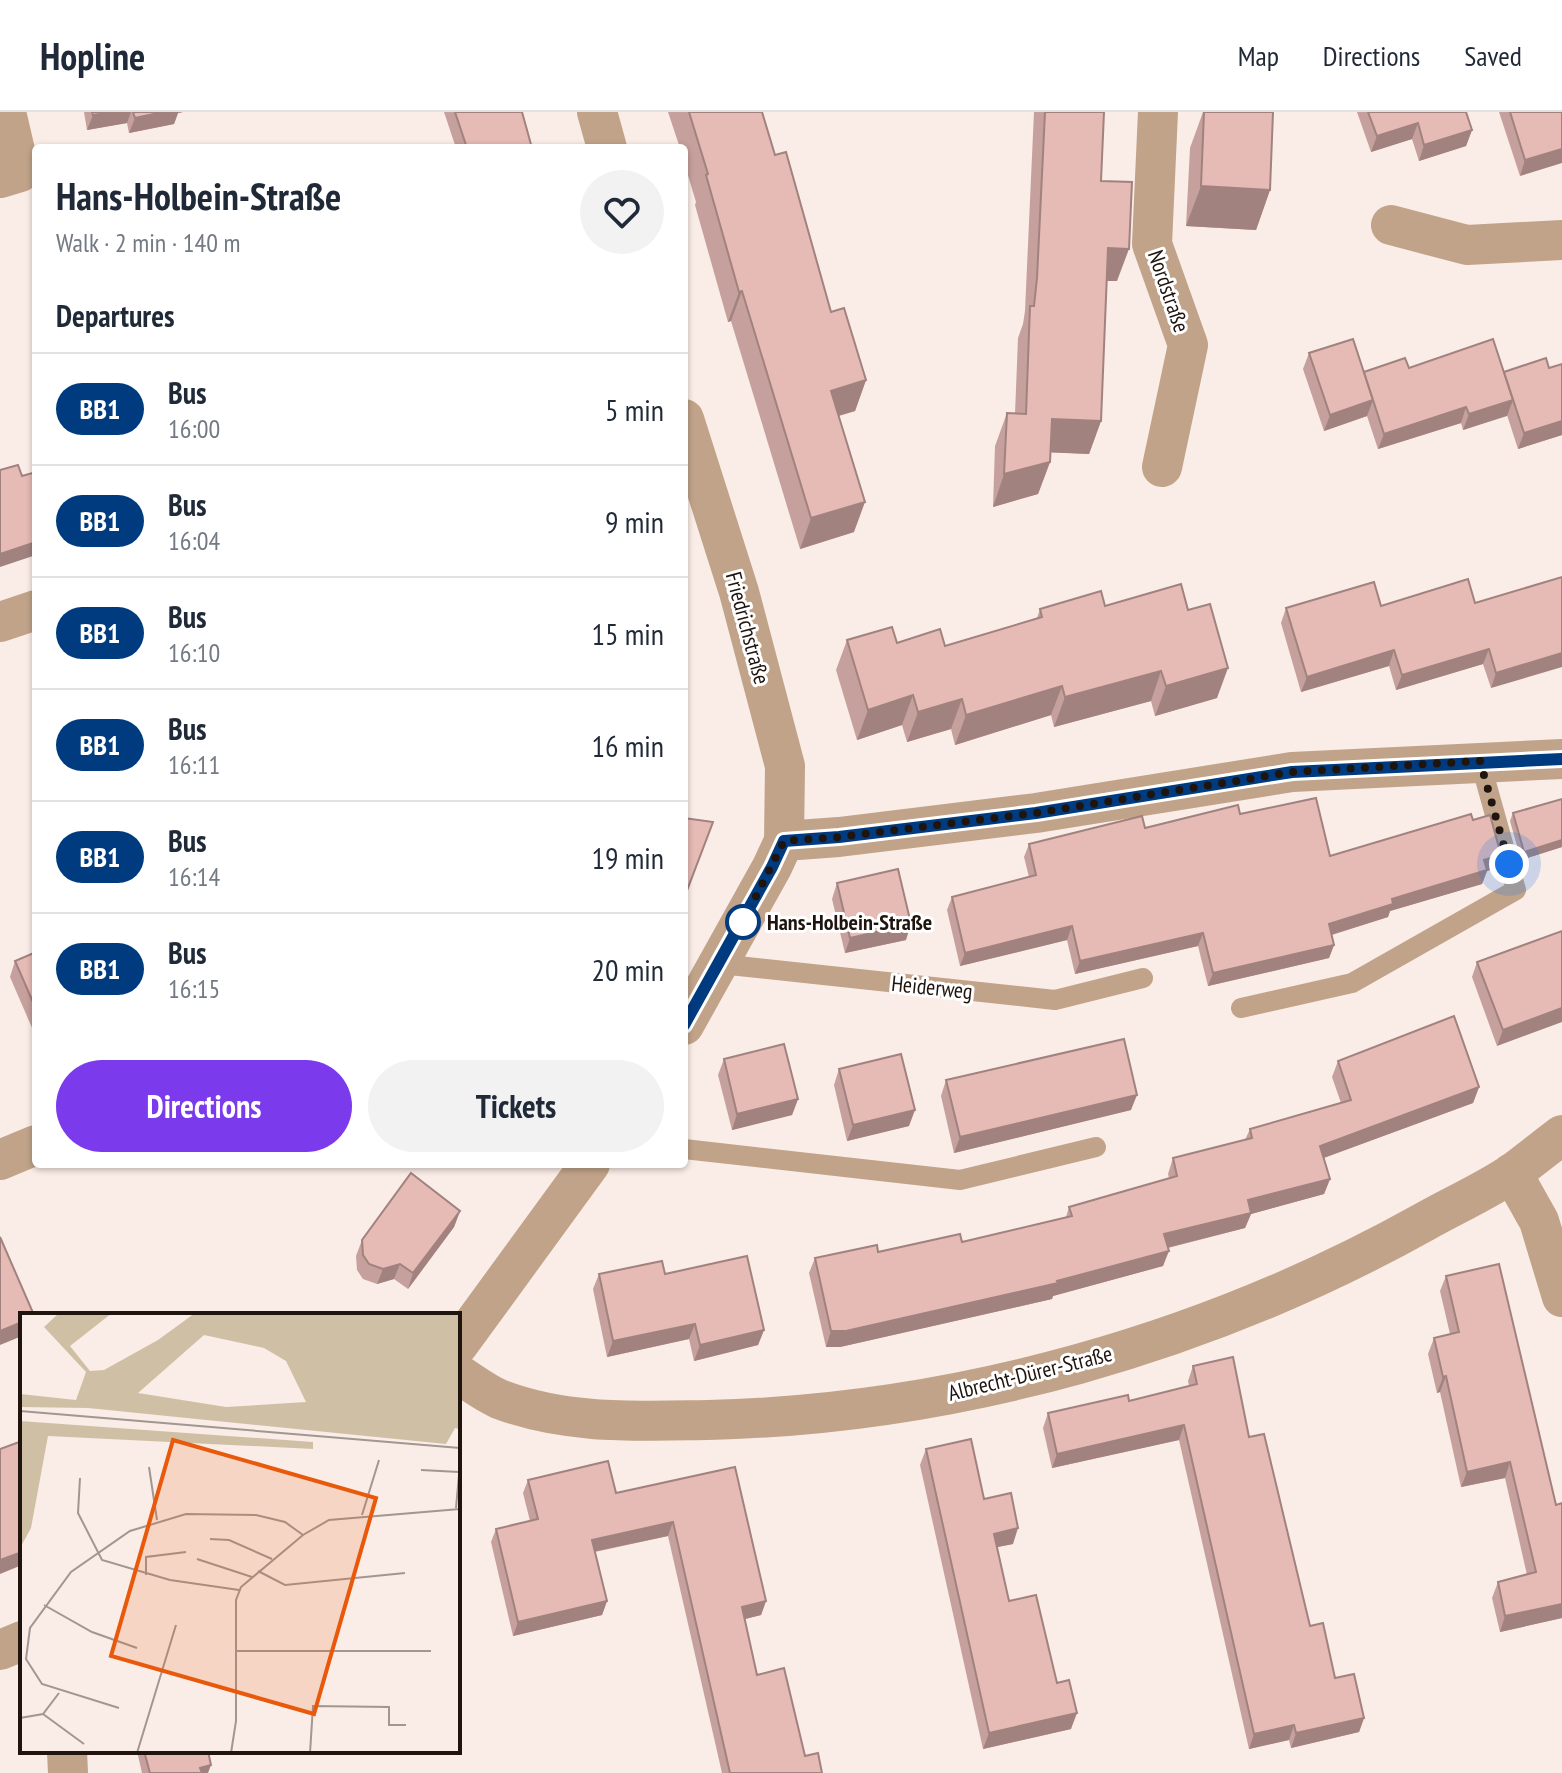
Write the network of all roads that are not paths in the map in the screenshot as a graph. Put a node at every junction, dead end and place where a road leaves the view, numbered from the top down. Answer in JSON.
{"nodes":[{"id":1,"x":6,"y":112,"type":"edge"},
{"id":2,"x":597,"y":112,"type":"edge"},
{"id":3,"x":1158,"y":112,"type":"edge"},
{"id":4,"x":606,"y":144,"type":"edge"},
{"id":5,"x":0,"y":178,"type":"edge"},
{"id":6,"x":1391,"y":225,"type":"dead end"},
{"id":7,"x":1562,"y":240,"type":"edge"},
{"id":8,"x":688,"y":432,"type":"edge"},
{"id":9,"x":1162,"y":467,"type":"dead end"},
{"id":10,"x":32,"y":611,"type":"edge"},
{"id":11,"x":0,"y":622,"type":"edge"},
{"id":12,"x":1562,"y":759,"type":"edge"},
{"id":13,"x":1480,"y":761,"type":"junction"},
{"id":14,"x":784,"y":841,"type":"junction"},
{"id":15,"x":720,"y":964,"type":"junction"},
{"id":16,"x":1143,"y":978,"type":"dead end"},
{"id":17,"x":1241,"y":1008,"type":"dead end"},
{"id":18,"x":688,"y":1017,"type":"edge"},
{"id":19,"x":1562,"y":1135,"type":"edge"},
{"id":20,"x":32,"y":1147,"type":"edge"},
{"id":21,"x":1096,"y":1147,"type":"dead end"},
{"id":22,"x":688,"y":1149,"type":"edge"},
{"id":23,"x":0,"y":1160,"type":"edge"},
{"id":24,"x":587,"y":1168,"type":"edge"},
{"id":25,"x":1512,"y":1173,"type":"junction"},
{"id":26,"x":1562,"y":1297,"type":"edge"},
{"id":27,"x":460,"y":1342,"type":"edge"},
{"id":28,"x":460,"y":1375,"type":"edge"},
{"id":29,"x":20,"y":1642,"type":"edge"},
{"id":30,"x":0,"y":1650,"type":"edge"},
{"id":31,"x":67,"y":1753,"type":"edge"},
{"id":32,"x":68,"y":1773,"type":"edge"}],
"edges":[{"from":1,"to":5,"type":"street"},
{"from":2,"to":4,"type":"street"},
{"from":3,"to":9,"type":"street","name":"Nordstraße"},
{"from":6,"to":7,"type":"street"},
{"from":8,"to":14,"type":"street","name":"Friedrichstraße"},
{"from":10,"to":11,"type":"street"},
{"from":12,"to":13,"type":"street"},
{"from":13,"to":14,"type":"street"},
{"from":13,"to":17,"type":"lane"},
{"from":14,"to":15,"type":"street"},
{"from":15,"to":16,"type":"lane","name":"Heiderweg"},
{"from":15,"to":18,"type":"street"},
{"from":19,"to":25,"type":"street","name":"Albrecht-Dürer-Straße"},
{"from":20,"to":23,"type":"street"},
{"from":21,"to":22,"type":"lane"},
{"from":24,"to":27,"type":"street"},
{"from":25,"to":26,"type":"street"},
{"from":25,"to":28,"type":"street","name":"Albrecht-Dürer-Straße"},
{"from":29,"to":30,"type":"street"},
{"from":31,"to":32,"type":"street"}]}
